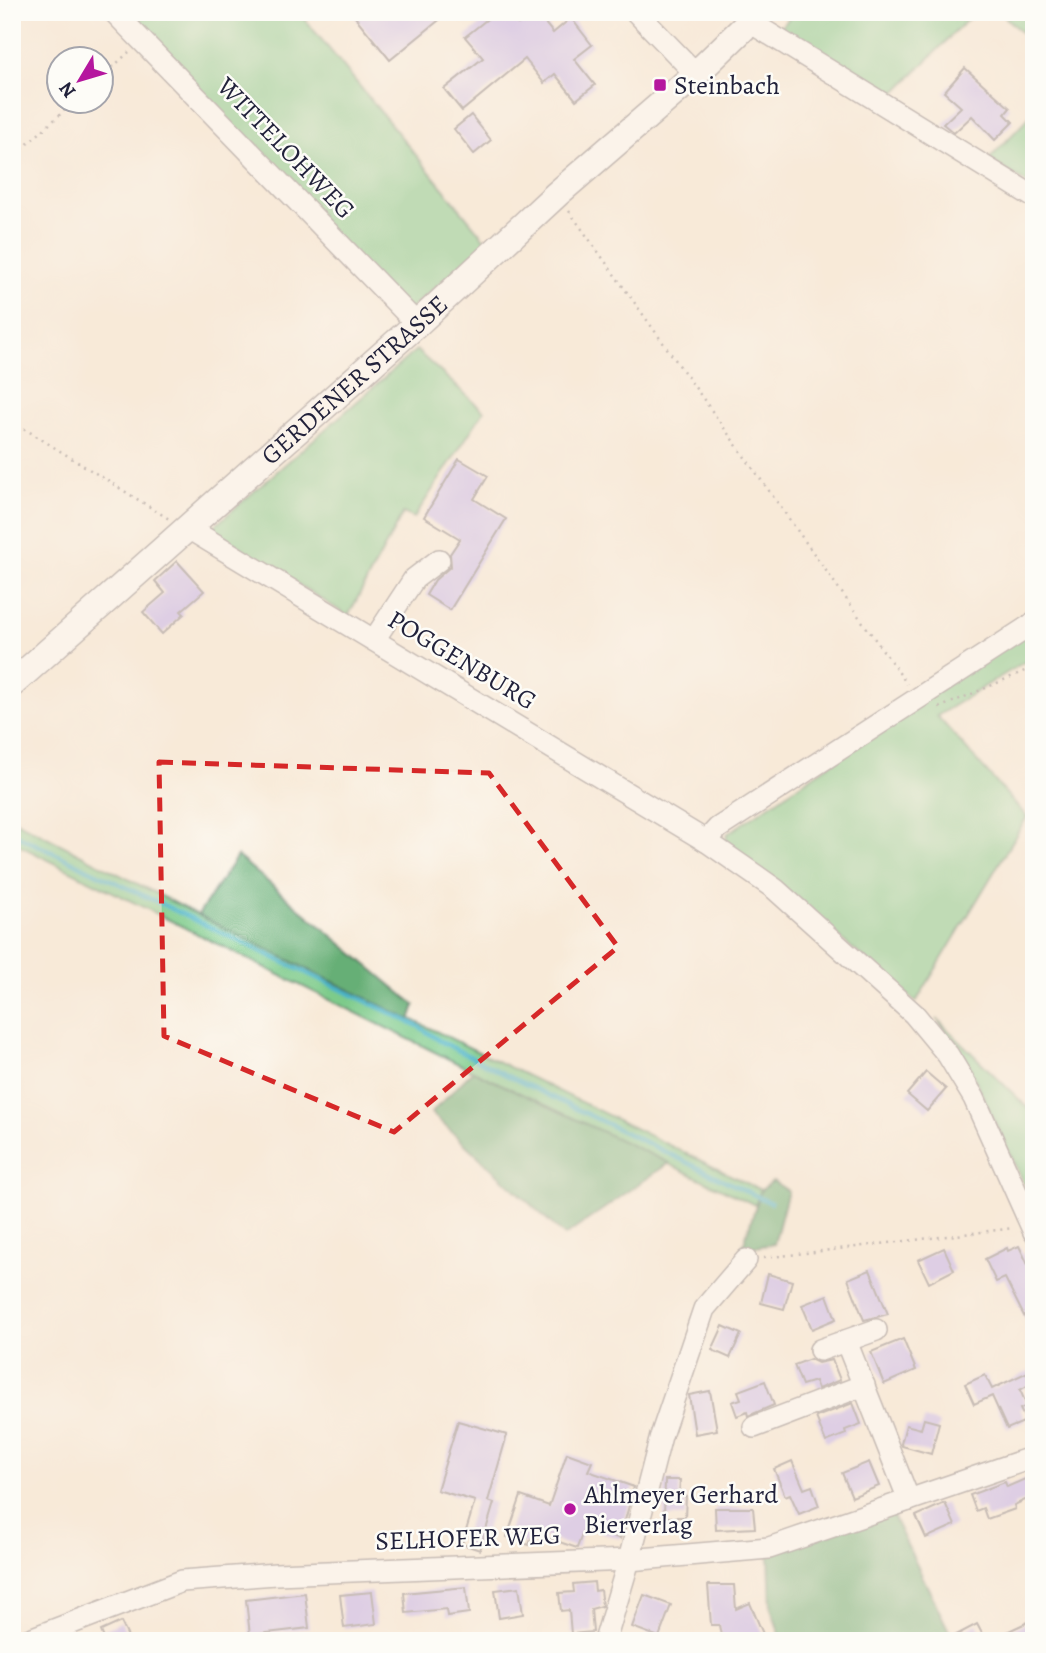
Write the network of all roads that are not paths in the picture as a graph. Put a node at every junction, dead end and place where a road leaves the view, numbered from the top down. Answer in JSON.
{"nodes":[{"id":1,"x":114,"y":12,"type":"edge"},
{"id":2,"x":636,"y":12,"type":"edge"},
{"id":3,"x":755,"y":17,"type":"edge"},
{"id":4,"x":696,"y":74,"type":"junction"},
{"id":5,"x":1034,"y":197,"type":"edge"},
{"id":6,"x":417,"y":324,"type":"junction"},
{"id":7,"x":188,"y":528,"type":"junction"},
{"id":8,"x":439,"y":560,"type":"dead end"},
{"id":9,"x":1034,"y":623,"type":"edge"},
{"id":10,"x":374,"y":639,"type":"junction"},
{"id":11,"x":12,"y":684,"type":"edge"},
{"id":12,"x":706,"y":841,"type":"junction"},
{"id":13,"x":1032,"y":1229,"type":"edge"},
{"id":14,"x":746,"y":1261,"type":"road end"},
{"id":15,"x":876,"y":1330,"type":"dead end"},
{"id":16,"x":846,"y":1341,"type":"junction"},
{"id":17,"x":820,"y":1350,"type":"dead end"},
{"id":18,"x":864,"y":1385,"type":"junction"},
{"id":19,"x":754,"y":1427,"type":"dead end"},
{"id":20,"x":1034,"y":1457,"type":"edge"},
{"id":21,"x":909,"y":1500,"type":"junction"},
{"id":22,"x":629,"y":1560,"type":"junction"},
{"id":23,"x":25,"y":1641,"type":"edge"},
{"id":24,"x":605,"y":1641,"type":"edge"}],
"edges":[{"from":1,"to":6,"type":"street","name":"WITTELOHWEG"},
{"from":2,"to":4,"type":"street"},
{"from":3,"to":4,"type":"main road","name":"GERDENER STRASSE"},
{"from":3,"to":5,"type":"street"},
{"from":4,"to":6,"type":"main road","name":"GERDENER STRASSE"},
{"from":6,"to":7,"type":"main road","name":"GERDENER STRASSE"},
{"from":7,"to":10,"type":"street","name":"POGGENBURG"},
{"from":7,"to":11,"type":"main road","name":"GERDENER STRASSE"},
{"from":8,"to":10,"type":"street"},
{"from":9,"to":12,"type":"street"},
{"from":10,"to":12,"type":"street","name":"POGGENBURG"},
{"from":12,"to":13,"type":"street","name":"POGGENBURG"},
{"from":14,"to":22,"type":"street"},
{"from":15,"to":16,"type":"street"},
{"from":16,"to":17,"type":"street"},
{"from":16,"to":18,"type":"street"},
{"from":18,"to":19,"type":"street"},
{"from":18,"to":21,"type":"street"},
{"from":20,"to":21,"type":"street","name":"SELHOFER WEG"},
{"from":21,"to":22,"type":"street","name":"SELHOFER WEG"},
{"from":22,"to":23,"type":"street","name":"SELHOFER WEG"},
{"from":22,"to":24,"type":"street"}]}
